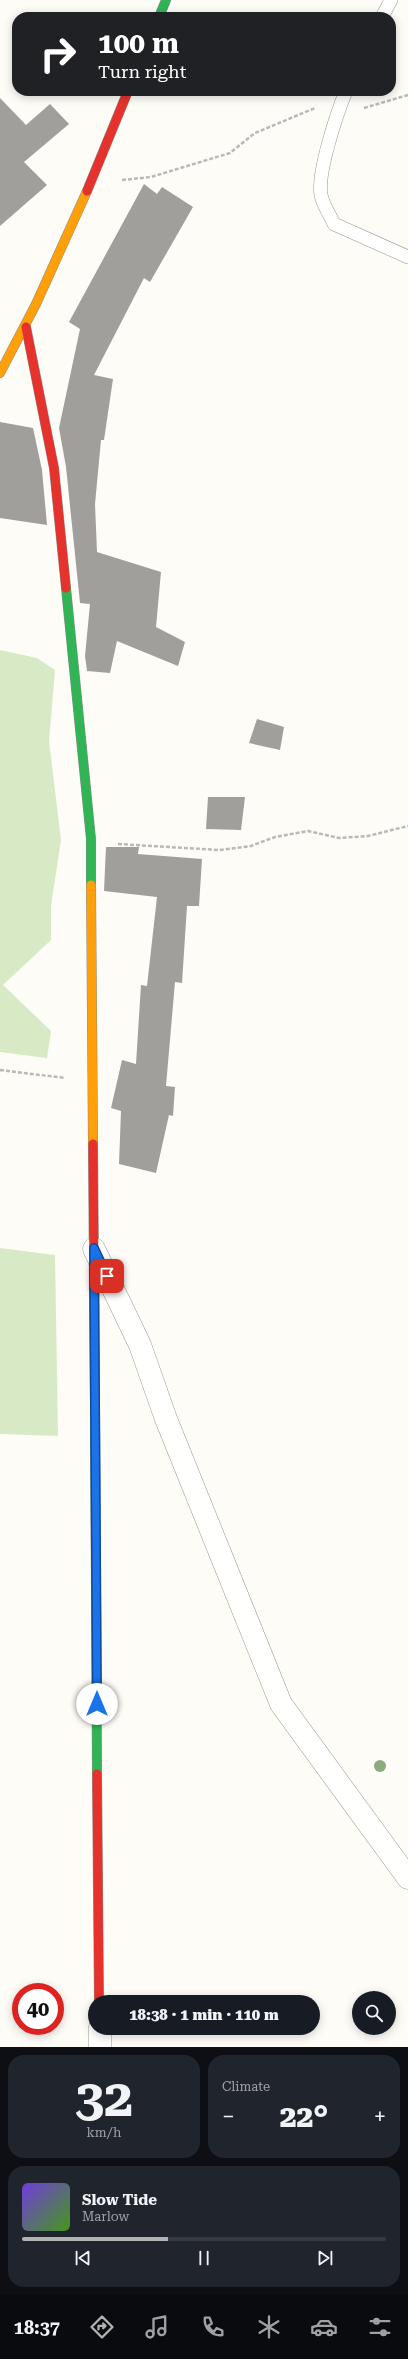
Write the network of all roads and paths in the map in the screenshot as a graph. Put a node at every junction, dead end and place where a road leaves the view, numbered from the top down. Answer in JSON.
{"nodes":[{"id":1,"x":166,"y":0,"type":"edge"},
{"id":2,"x":391,"y":0,"type":"edge"},
{"id":3,"x":161,"y":12,"type":"edge"},
{"id":4,"x":385,"y":12,"type":"edge"},
{"id":5,"x":408,"y":95,"type":"edge"},
{"id":6,"x":126,"y":96,"type":"edge"},
{"id":7,"x":344,"y":96,"type":"edge"},
{"id":8,"x":339,"y":108,"type":"junction"},
{"id":9,"x":88,"y":187,"type":"junction"},
{"id":10,"x":408,"y":257,"type":"edge"},
{"id":11,"x":26,"y":327,"type":"junction"},
{"id":12,"x":0,"y":373,"type":"edge"},
{"id":13,"x":408,"y":826,"type":"edge"},
{"id":14,"x":91,"y":846,"type":"junction"},
{"id":15,"x":0,"y":1070,"type":"edge"},
{"id":16,"x":93,"y":1081,"type":"junction"},
{"id":17,"x":94,"y":1248,"type":"junction"},
{"id":18,"x":408,"y":1878,"type":"edge"},
{"id":19,"x":99,"y":1995,"type":"edge"},
{"id":20,"x":100,"y":2035,"type":"edge"},
{"id":21,"x":100,"y":2047,"type":"edge"}],
"edges":[{"from":1,"to":3,"type":"street"},
{"from":2,"to":4,"type":"lane"},
{"from":5,"to":8,"type":"path"},
{"from":6,"to":9,"type":"street"},
{"from":7,"to":8,"type":"lane"},
{"from":8,"to":9,"type":"path"},
{"from":8,"to":10,"type":"lane"},
{"from":9,"to":11,"type":"street"},
{"from":11,"to":12,"type":"street"},
{"from":11,"to":14,"type":"street"},
{"from":13,"to":14,"type":"path"},
{"from":14,"to":16,"type":"street"},
{"from":15,"to":16,"type":"path"},
{"from":16,"to":17,"type":"street"},
{"from":17,"to":18,"type":"street"},
{"from":17,"to":19,"type":"street"},
{"from":20,"to":21,"type":"street"}]}
